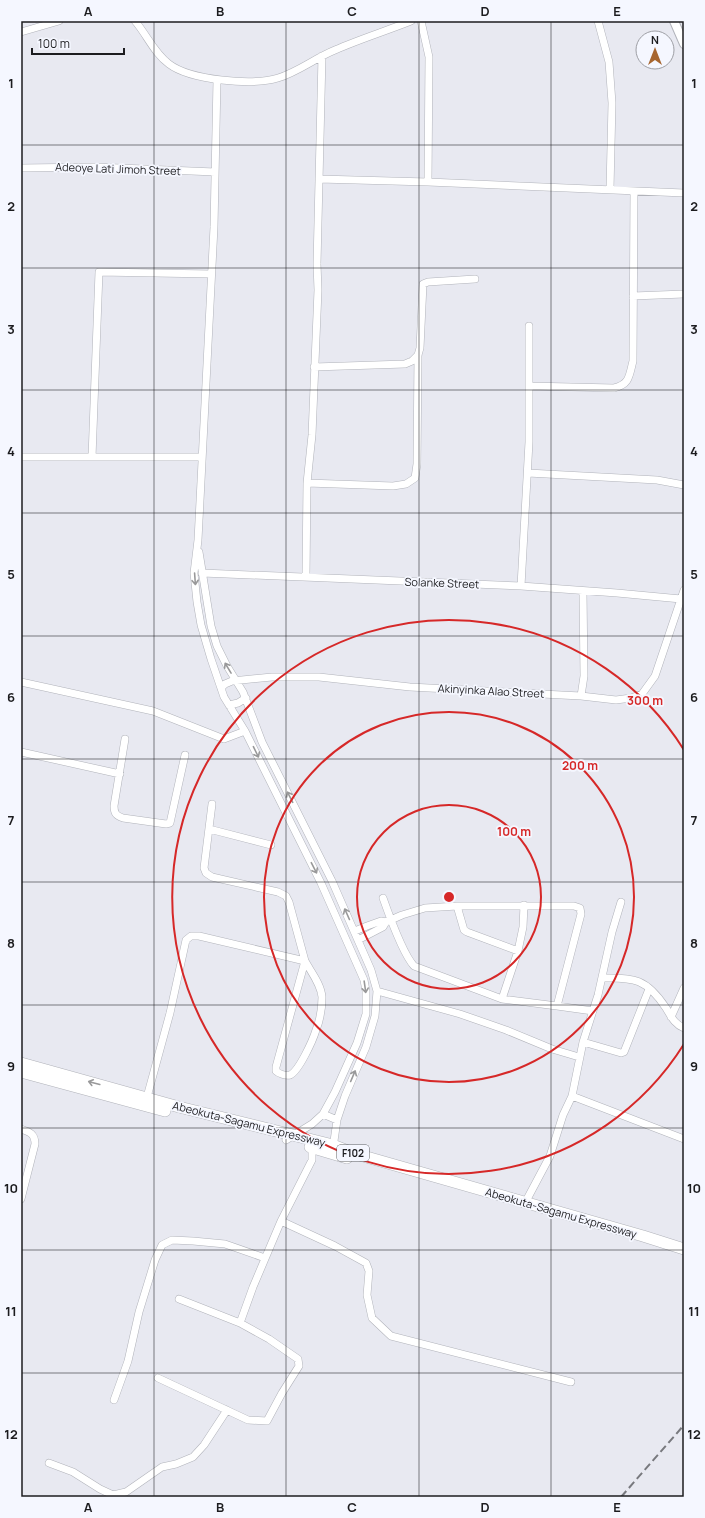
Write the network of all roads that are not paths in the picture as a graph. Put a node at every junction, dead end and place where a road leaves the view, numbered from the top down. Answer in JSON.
{"nodes":[{"id":1,"x":59,"y":21,"type":"edge"},
{"id":2,"x":136,"y":21,"type":"edge"},
{"id":3,"x":411,"y":21,"type":"edge"},
{"id":4,"x":421,"y":21,"type":"edge"},
{"id":5,"x":598,"y":21,"type":"edge"},
{"id":6,"x":674,"y":21,"type":"edge"},
{"id":7,"x":21,"y":32,"type":"edge"},
{"id":8,"x":684,"y":44,"type":"edge"},
{"id":9,"x":322,"y":56,"type":"junction"},
{"id":10,"x":217,"y":80,"type":"junction"},
{"id":11,"x":21,"y":168,"type":"edge"},
{"id":12,"x":215,"y":172,"type":"junction"},
{"id":13,"x":319,"y":179,"type":"junction"},
{"id":14,"x":428,"y":182,"type":"junction"},
{"id":15,"x":610,"y":189,"type":"junction"},
{"id":16,"x":634,"y":191,"type":"junction"},
{"id":17,"x":684,"y":193,"type":"edge"},
{"id":18,"x":211,"y":274,"type":"junction"},
{"id":19,"x":475,"y":279,"type":"dead end"},
{"id":20,"x":684,"y":294,"type":"edge"},
{"id":21,"x":633,"y":296,"type":"junction"},
{"id":22,"x":529,"y":326,"type":"dead end"},
{"id":23,"x":418,"y":355,"type":"junction"},
{"id":24,"x":314,"y":367,"type":"junction"},
{"id":25,"x":529,"y":386,"type":"junction"},
{"id":26,"x":21,"y":457,"type":"edge"},
{"id":27,"x":92,"y":457,"type":"junction"},
{"id":28,"x":202,"y":457,"type":"junction"},
{"id":29,"x":528,"y":473,"type":"junction"},
{"id":30,"x":307,"y":483,"type":"junction"},
{"id":31,"x":684,"y":485,"type":"edge"},
{"id":32,"x":198,"y":540,"type":"junction"},
{"id":33,"x":202,"y":573,"type":"junction"},
{"id":34,"x":306,"y":576,"type":"junction"},
{"id":35,"x":521,"y":586,"type":"junction"},
{"id":36,"x":684,"y":590,"type":"edge"},
{"id":37,"x":583,"y":591,"type":"junction"},
{"id":38,"x":681,"y":599,"type":"junction"},
{"id":39,"x":237,"y":681,"type":"junction"},
{"id":40,"x":21,"y":682,"type":"edge"},
{"id":41,"x":221,"y":688,"type":"junction"},
{"id":42,"x":582,"y":696,"type":"junction"},
{"id":43,"x":246,"y":698,"type":"junction"},
{"id":44,"x":229,"y":704,"type":"junction"},
{"id":45,"x":245,"y":731,"type":"junction"},
{"id":46,"x":125,"y":739,"type":"dead end"},
{"id":47,"x":21,"y":752,"type":"edge"},
{"id":48,"x":185,"y":755,"type":"dead end"},
{"id":49,"x":120,"y":774,"type":"junction"},
{"id":50,"x":212,"y":804,"type":"dead end"},
{"id":51,"x":209,"y":829,"type":"junction"},
{"id":52,"x":271,"y":845,"type":"dead end"},
{"id":53,"x":383,"y":898,"type":"dead end"},
{"id":54,"x":621,"y":902,"type":"dead end"},
{"id":55,"x":524,"y":905,"type":"junction"},
{"id":56,"x":457,"y":906,"type":"junction"},
{"id":57,"x":388,"y":921,"type":"junction"},
{"id":58,"x":355,"y":932,"type":"junction"},
{"id":59,"x":358,"y":940,"type":"junction"},
{"id":60,"x":518,"y":951,"type":"junction"},
{"id":61,"x":305,"y":961,"type":"junction"},
{"id":62,"x":602,"y":978,"type":"junction"},
{"id":63,"x":649,"y":988,"type":"junction"},
{"id":64,"x":684,"y":988,"type":"edge"},
{"id":65,"x":377,"y":991,"type":"junction"},
{"id":66,"x":502,"y":999,"type":"junction"},
{"id":67,"x":557,"y":1006,"type":"junction"},
{"id":68,"x":593,"y":1011,"type":"junction"},
{"id":69,"x":671,"y":1017,"type":"junction"},
{"id":70,"x":684,"y":1028,"type":"edge"},
{"id":71,"x":583,"y":1042,"type":"junction"},
{"id":72,"x":579,"y":1057,"type":"junction"},
{"id":73,"x":21,"y":1063,"type":"edge"},
{"id":74,"x":21,"y":1072,"type":"edge"},
{"id":75,"x":335,"y":1092,"type":"junction"},
{"id":76,"x":345,"y":1096,"type":"junction"},
{"id":77,"x":572,"y":1096,"type":"junction"},
{"id":78,"x":147,"y":1097,"type":"junction"},
{"id":79,"x":323,"y":1114,"type":"junction"},
{"id":80,"x":337,"y":1120,"type":"junction"},
{"id":81,"x":21,"y":1129,"type":"edge"},
{"id":82,"x":290,"y":1138,"type":"junction"},
{"id":83,"x":684,"y":1139,"type":"edge"},
{"id":84,"x":312,"y":1147,"type":"junction"},
{"id":85,"x":333,"y":1150,"type":"junction"},
{"id":86,"x":21,"y":1199,"type":"edge"},
{"id":87,"x":525,"y":1203,"type":"junction"},
{"id":88,"x":281,"y":1221,"type":"junction"},
{"id":89,"x":684,"y":1249,"type":"edge"},
{"id":90,"x":684,"y":1256,"type":"edge"},
{"id":91,"x":265,"y":1258,"type":"junction"},
{"id":92,"x":179,"y":1300,"type":"dead end"},
{"id":93,"x":240,"y":1323,"type":"junction"},
{"id":94,"x":158,"y":1378,"type":"dead end"},
{"id":95,"x":571,"y":1382,"type":"dead end"},
{"id":96,"x":114,"y":1400,"type":"dead end"},
{"id":97,"x":227,"y":1410,"type":"junction"},
{"id":98,"x":49,"y":1463,"type":"dead end"}],
"edges":[{"from":1,"to":7,"type":"street"},
{"from":2,"to":10,"type":"street"},
{"from":3,"to":9,"type":"street"},
{"from":4,"to":14,"type":"street"},
{"from":5,"to":15,"type":"street"},
{"from":6,"to":8,"type":"street"},
{"from":9,"to":10,"type":"street"},
{"from":9,"to":13,"type":"street"},
{"from":10,"to":12,"type":"street"},
{"from":11,"to":12,"type":"street","name":"Adeoye Lati Jimoh Street"},
{"from":12,"to":18,"type":"street"},
{"from":13,"to":14,"type":"street"},
{"from":13,"to":24,"type":"street"},
{"from":14,"to":15,"type":"street"},
{"from":15,"to":16,"type":"street"},
{"from":16,"to":17,"type":"street"},
{"from":16,"to":21,"type":"street"},
{"from":18,"to":27,"type":"street"},
{"from":18,"to":28,"type":"street"},
{"from":19,"to":23,"type":"street"},
{"from":20,"to":21,"type":"street"},
{"from":21,"to":25,"type":"street"},
{"from":22,"to":25,"type":"street"},
{"from":23,"to":24,"type":"street"},
{"from":23,"to":30,"type":"street"},
{"from":24,"to":30,"type":"street"},
{"from":25,"to":29,"type":"street"},
{"from":26,"to":27,"type":"street"},
{"from":27,"to":28,"type":"street"},
{"from":28,"to":32,"type":"street"},
{"from":29,"to":31,"type":"street"},
{"from":29,"to":35,"type":"street"},
{"from":30,"to":34,"type":"street"},
{"from":32,"to":33,"type":"street"},
{"from":32,"to":41,"type":"street","one_way":true},
{"from":33,"to":34,"type":"street","name":"Solanke Street"},
{"from":39,"to":33,"type":"street","one_way":true},
{"from":34,"to":35,"type":"street","name":"Solanke Street"},
{"from":35,"to":37,"type":"street","name":"Solanke Street"},
{"from":36,"to":38,"type":"street","name":"Akinyinka Alao Street"},
{"from":37,"to":38,"type":"street","name":"Solanke Street"},
{"from":37,"to":42,"type":"street"},
{"from":38,"to":42,"type":"street","name":"Akinyinka Alao Street"},
{"from":39,"to":41,"type":"street","name":"Akinyinka Alao Street"},
{"from":39,"to":42,"type":"street","name":"Akinyinka Alao Street"},
{"from":39,"to":43,"type":"street"},
{"from":40,"to":45,"type":"street"},
{"from":41,"to":44,"type":"street"},
{"from":43,"to":44,"type":"street"},
{"from":58,"to":43,"type":"street","one_way":true},
{"from":44,"to":45,"type":"street"},
{"from":45,"to":75,"type":"street","one_way":true},
{"from":46,"to":49,"type":"street"},
{"from":47,"to":49,"type":"street"},
{"from":48,"to":49,"type":"street"},
{"from":50,"to":51,"type":"street"},
{"from":51,"to":52,"type":"street"},
{"from":51,"to":61,"type":"street"},
{"from":53,"to":57,"type":"street"},
{"from":54,"to":62,"type":"street"},
{"from":55,"to":56,"type":"street"},
{"from":55,"to":60,"type":"street"},
{"from":55,"to":67,"type":"street"},
{"from":56,"to":57,"type":"street"},
{"from":56,"to":60,"type":"street"},
{"from":57,"to":58,"type":"street"},
{"from":57,"to":59,"type":"street"},
{"from":57,"to":66,"type":"street"},
{"from":58,"to":59,"type":"street"},
{"from":59,"to":65,"type":"street"},
{"from":60,"to":66,"type":"street"},
{"from":61,"to":61,"type":"street"},
{"from":61,"to":78,"type":"street"},
{"from":62,"to":63,"type":"street"},
{"from":62,"to":68,"type":"street"},
{"from":63,"to":69,"type":"street"},
{"from":63,"to":71,"type":"street"},
{"from":64,"to":69,"type":"street"},
{"from":65,"to":72,"type":"street"},
{"from":76,"to":65,"type":"street","one_way":true},
{"from":66,"to":67,"type":"street"},
{"from":67,"to":68,"type":"street"},
{"from":68,"to":71,"type":"street"},
{"from":69,"to":70,"type":"street"},
{"from":71,"to":72,"type":"street"},
{"from":72,"to":77,"type":"street"},
{"from":78,"to":73,"type":"highway","name":"Abeokuta-Sagamu Expressway","number":"F102","one_way":true},
{"from":74,"to":82,"type":"highway","name":"Abeokuta-Sagamu Expressway","number":"F102"},
{"from":75,"to":76,"type":"street"},
{"from":75,"to":79,"type":"street"},
{"from":76,"to":80,"type":"street"},
{"from":77,"to":83,"type":"street"},
{"from":77,"to":87,"type":"street"},
{"from":78,"to":82,"type":"highway","name":"Abeokuta-Sagamu Expressway","number":"F102"},
{"from":79,"to":80,"type":"street"},
{"from":79,"to":82,"type":"street"},
{"from":80,"to":85,"type":"street"},
{"from":81,"to":86,"type":"street"},
{"from":82,"to":84,"type":"highway","name":"Abeokuta-Sagamu Expressway","number":"F102"},
{"from":82,"to":85,"type":"highway","name":"Abeokuta-Sagamu Expressway","number":"F102"},
{"from":84,"to":85,"type":"highway","name":"Abeokuta-Sagamu Expressway","number":"F102"},
{"from":84,"to":88,"type":"street"},
{"from":85,"to":87,"type":"highway","name":"Abeokuta-Sagamu Expressway","number":"F102"},
{"from":85,"to":90,"type":"highway","name":"Abeokuta-Sagamu Expressway","number":"F102"},
{"from":87,"to":89,"type":"highway","name":"Abeokuta-Sagamu Expressway","number":"F102"},
{"from":88,"to":91,"type":"street"},
{"from":88,"to":95,"type":"street"},
{"from":91,"to":93,"type":"street"},
{"from":91,"to":96,"type":"street"},
{"from":92,"to":93,"type":"street"},
{"from":93,"to":97,"type":"street"},
{"from":94,"to":97,"type":"street"},
{"from":97,"to":98,"type":"street"}]}
